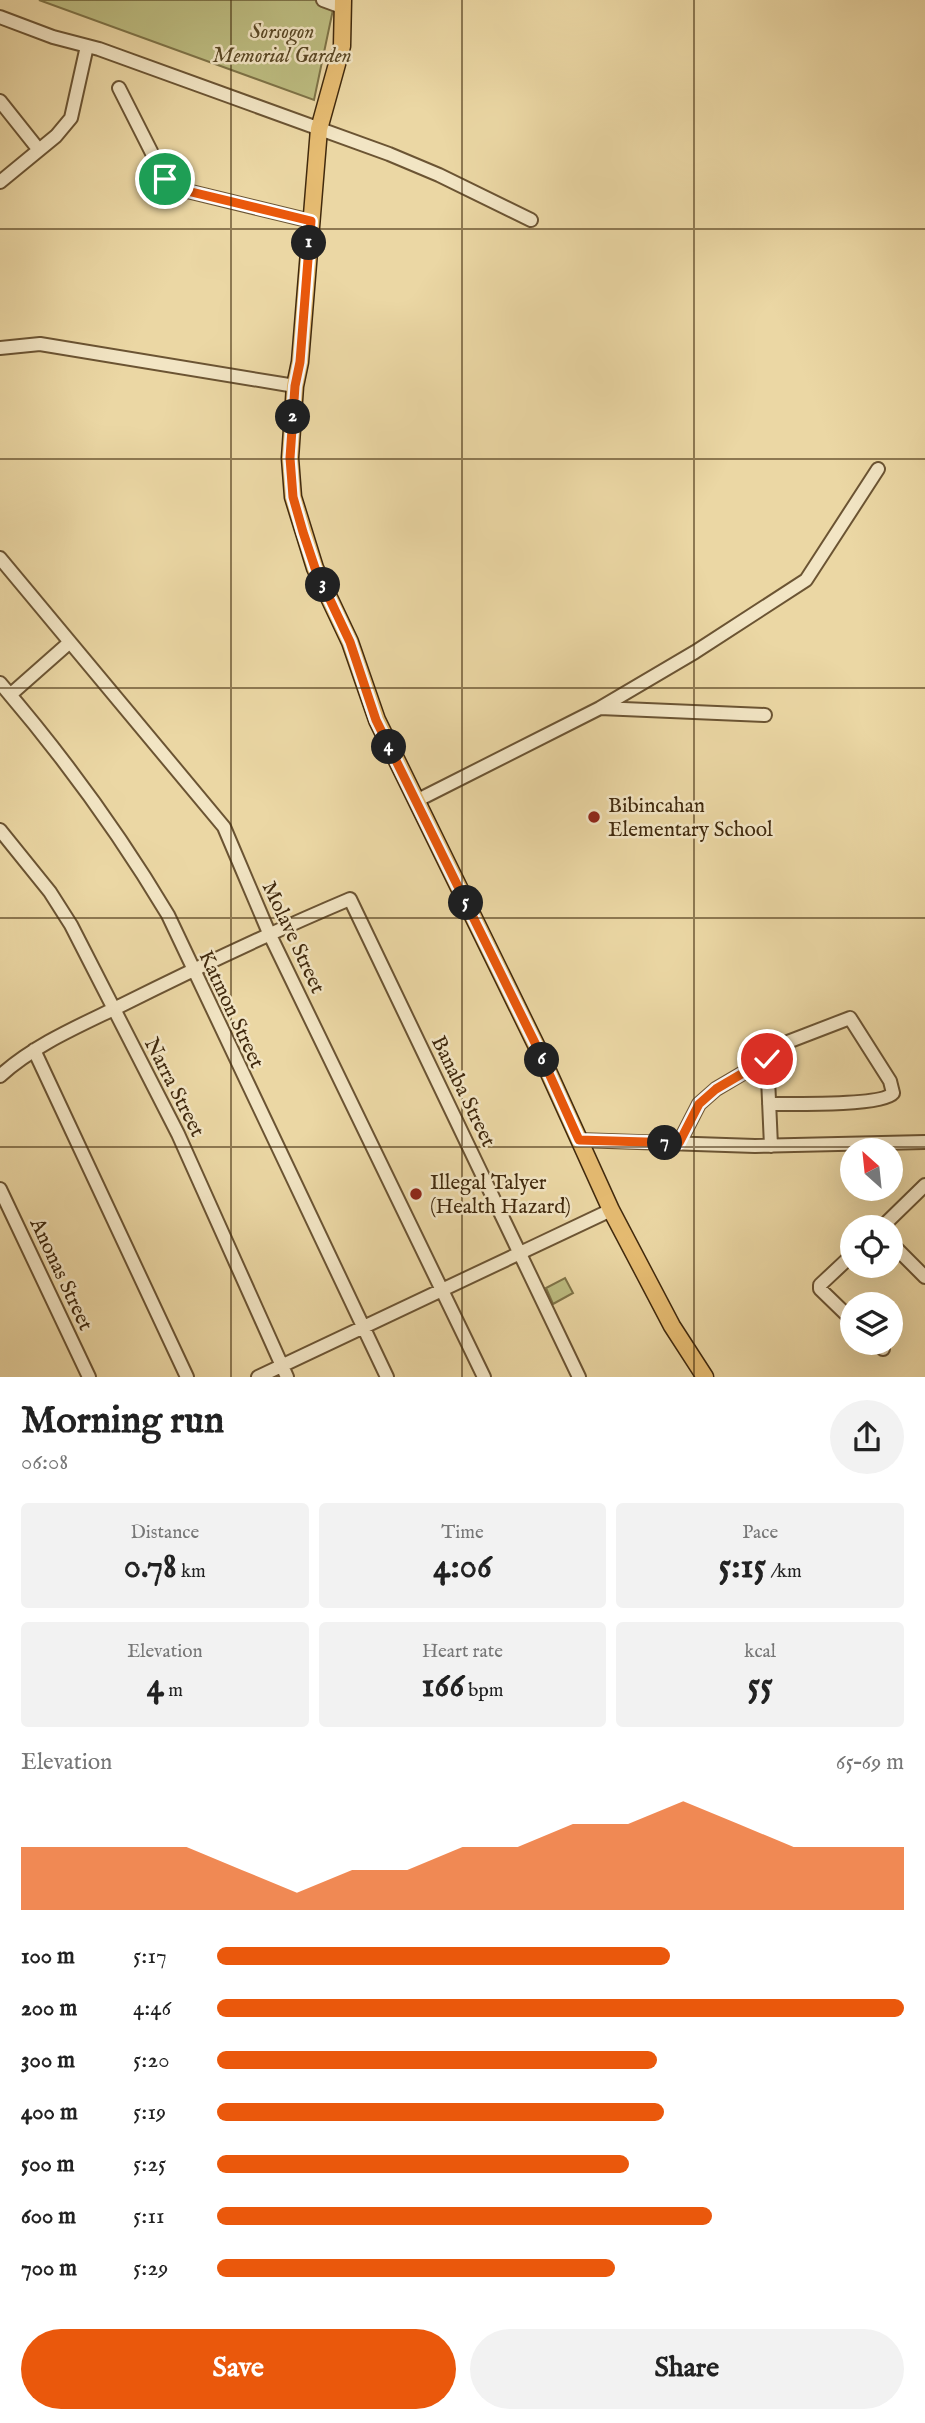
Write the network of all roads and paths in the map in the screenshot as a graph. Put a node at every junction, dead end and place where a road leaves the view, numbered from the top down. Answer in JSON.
{"nodes":[{"id":1,"x":323,"y":0,"type":"edge"},
{"id":2,"x":343,"y":4,"type":"edge"},
{"id":3,"x":0,"y":16,"type":"edge"},
{"id":4,"x":88,"y":46,"type":"junction"},
{"id":5,"x":119,"y":89,"type":"dead end"},
{"id":6,"x":0,"y":101,"type":"edge"},
{"id":7,"x":319,"y":129,"type":"junction"},
{"id":8,"x":39,"y":150,"type":"junction"},
{"id":9,"x":0,"y":182,"type":"edge"},
{"id":10,"x":531,"y":220,"type":"dead end"},
{"id":11,"x":311,"y":221,"type":"junction"},
{"id":12,"x":0,"y":348,"type":"edge"},
{"id":13,"x":295,"y":386,"type":"junction"},
{"id":14,"x":877,"y":469,"type":"dead end"},
{"id":15,"x":0,"y":558,"type":"edge"},
{"id":16,"x":70,"y":642,"type":"junction"},
{"id":17,"x":0,"y":683,"type":"edge"},
{"id":18,"x":10,"y":695,"type":"junction"},
{"id":19,"x":600,"y":708,"type":"junction"},
{"id":20,"x":765,"y":715,"type":"dead end"},
{"id":21,"x":416,"y":801,"type":"junction"},
{"id":22,"x":2,"y":836,"type":"edge"},
{"id":23,"x":269,"y":933,"type":"junction"},
{"id":24,"x":192,"y":970,"type":"junction"},
{"id":25,"x":114,"y":1009,"type":"junction"},
{"id":26,"x":34,"y":1050,"type":"junction"},
{"id":27,"x":767,"y":1059,"type":"junction"},
{"id":28,"x":0,"y":1076,"type":"edge"},
{"id":29,"x":769,"y":1104,"type":"junction"},
{"id":30,"x":579,"y":1140,"type":"junction"},
{"id":31,"x":925,"y":1142,"type":"edge"},
{"id":32,"x":679,"y":1143,"type":"junction"},
{"id":33,"x":771,"y":1146,"type":"junction"},
{"id":34,"x":925,"y":1185,"type":"edge"},
{"id":35,"x":0,"y":1189,"type":"edge"},
{"id":36,"x":611,"y":1210,"type":"junction"},
{"id":37,"x":894,"y":1215,"type":"edge"},
{"id":38,"x":520,"y":1252,"type":"junction"},
{"id":39,"x":903,"y":1255,"type":"edge"},
{"id":40,"x":840,"y":1266,"type":"edge"},
{"id":41,"x":925,"y":1277,"type":"edge"},
{"id":42,"x":442,"y":1289,"type":"junction"},
{"id":43,"x":840,"y":1308,"type":"edge"},
{"id":44,"x":362,"y":1326,"type":"junction"},
{"id":45,"x":284,"y":1371,"type":"edge"},
{"id":46,"x":89,"y":1377,"type":"edge"},
{"id":47,"x":187,"y":1377,"type":"edge"},
{"id":48,"x":258,"y":1377,"type":"edge"},
{"id":49,"x":387,"y":1377,"type":"edge"},
{"id":50,"x":484,"y":1377,"type":"edge"},
{"id":51,"x":579,"y":1377,"type":"edge"},
{"id":52,"x":705,"y":1377,"type":"edge"}],
"edges":[{"from":1,"to":2,"type":"street"},
{"from":2,"to":7,"type":"main road"},
{"from":3,"to":4,"type":"street"},
{"from":4,"to":7,"type":"street"},
{"from":4,"to":8,"type":"street"},
{"from":5,"to":11,"type":"street"},
{"from":6,"to":8,"type":"street"},
{"from":7,"to":10,"type":"street"},
{"from":7,"to":11,"type":"main road"},
{"from":8,"to":9,"type":"street"},
{"from":11,"to":13,"type":"main road"},
{"from":12,"to":13,"type":"street"},
{"from":13,"to":21,"type":"main road"},
{"from":14,"to":19,"type":"street"},
{"from":15,"to":16,"type":"street","name":"Molave Street"},
{"from":16,"to":18,"type":"street"},
{"from":16,"to":23,"type":"street","name":"Molave Street"},
{"from":17,"to":18,"type":"street","name":"Katmon Street"},
{"from":18,"to":24,"type":"street","name":"Katmon Street"},
{"from":19,"to":20,"type":"street"},
{"from":19,"to":21,"type":"street"},
{"from":21,"to":30,"type":"main road"},
{"from":22,"to":25,"type":"street","name":"Narra Street"},
{"from":23,"to":24,"type":"street"},
{"from":23,"to":38,"type":"street","name":"Banaba Street"},
{"from":23,"to":42,"type":"street","name":"Molave Street"},
{"from":24,"to":25,"type":"street"},
{"from":24,"to":44,"type":"street","name":"Katmon Street"},
{"from":25,"to":26,"type":"street"},
{"from":25,"to":45,"type":"street","name":"Narra Street"},
{"from":26,"to":28,"type":"street"},
{"from":26,"to":47,"type":"street"},
{"from":27,"to":29,"type":"street"},
{"from":27,"to":29,"type":"street"},
{"from":27,"to":32,"type":"street"},
{"from":29,"to":33,"type":"street"},
{"from":30,"to":32,"type":"street"},
{"from":30,"to":36,"type":"main road"},
{"from":31,"to":33,"type":"street"},
{"from":32,"to":33,"type":"street"},
{"from":34,"to":37,"type":"street"},
{"from":35,"to":46,"type":"street","name":"Anonas Street"},
{"from":36,"to":38,"type":"street"},
{"from":36,"to":52,"type":"main road"},
{"from":38,"to":42,"type":"street"},
{"from":38,"to":51,"type":"street","name":"Banaba Street"},
{"from":39,"to":41,"type":"street"},
{"from":40,"to":43,"type":"street"},
{"from":42,"to":44,"type":"street"},
{"from":42,"to":50,"type":"street","name":"Molave Street"},
{"from":44,"to":45,"type":"street"},
{"from":44,"to":49,"type":"street","name":"Katmon Street"},
{"from":45,"to":48,"type":"street"}]}
